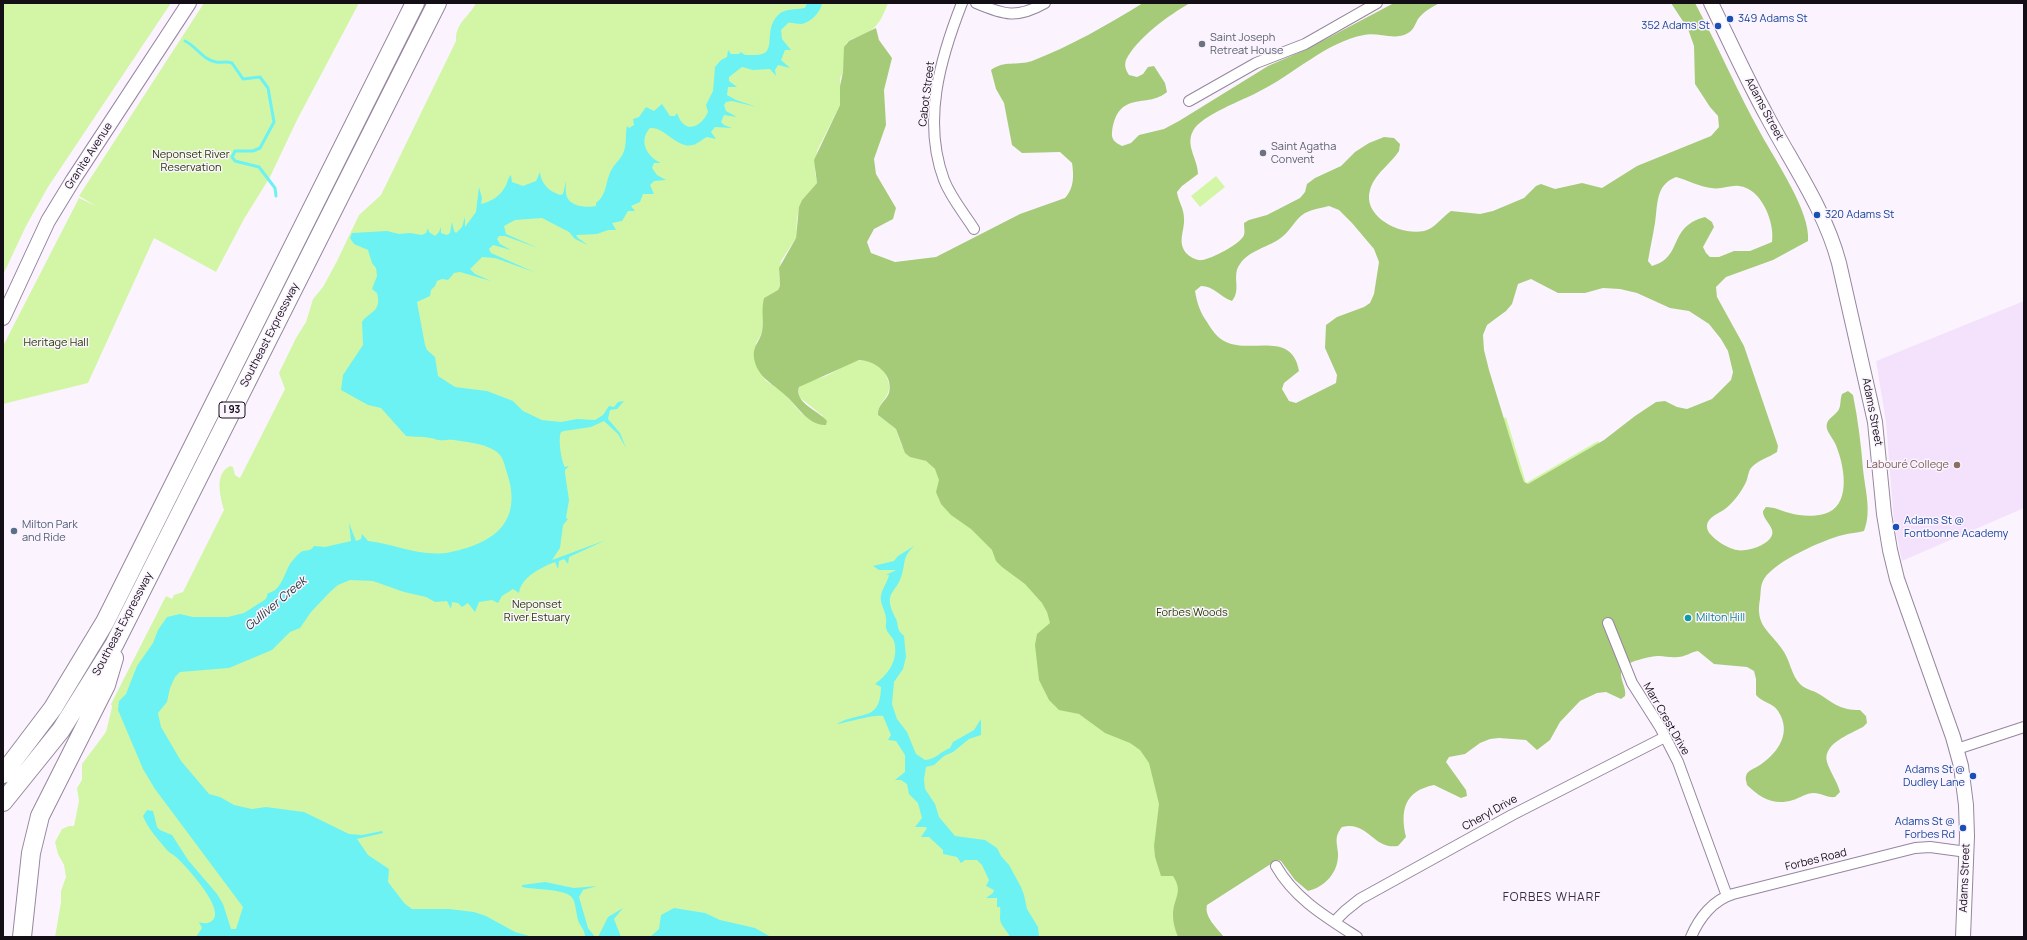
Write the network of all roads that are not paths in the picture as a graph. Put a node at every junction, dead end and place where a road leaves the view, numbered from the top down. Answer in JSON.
{"nodes":[{"id":1,"x":189,"y":3,"type":"edge"},
{"id":2,"x":407,"y":3,"type":"edge"},
{"id":3,"x":415,"y":3,"type":"edge"},
{"id":4,"x":427,"y":3,"type":"edge"},
{"id":5,"x":437,"y":3,"type":"edge"},
{"id":6,"x":962,"y":3,"type":"edge"},
{"id":7,"x":976,"y":3,"type":"edge"},
{"id":8,"x":1045,"y":3,"type":"edge"},
{"id":9,"x":1377,"y":3,"type":"edge"},
{"id":10,"x":1711,"y":3,"type":"edge"},
{"id":11,"x":1189,"y":101,"type":"dead end"},
{"id":12,"x":974,"y":229,"type":"dead end"},
{"id":13,"x":3,"y":318,"type":"edge"},
{"id":14,"x":1608,"y":623,"type":"dead end"},
{"id":15,"x":124,"y":626,"type":"junction"},
{"id":16,"x":2024,"y":727,"type":"edge"},
{"id":17,"x":1665,"y":736,"type":"junction"},
{"id":18,"x":1957,"y":749,"type":"junction"},
{"id":19,"x":3,"y":762,"type":"edge"},
{"id":20,"x":3,"y":774,"type":"edge"},
{"id":21,"x":3,"y":789,"type":"edge"},
{"id":22,"x":3,"y":802,"type":"edge"},
{"id":23,"x":1966,"y":852,"type":"junction"},
{"id":24,"x":1276,"y":866,"type":"dead end"},
{"id":25,"x":1727,"y":896,"type":"junction"},
{"id":26,"x":1334,"y":922,"type":"junction"},
{"id":27,"x":22,"y":937,"type":"edge"},
{"id":28,"x":1357,"y":937,"type":"edge"},
{"id":29,"x":1691,"y":937,"type":"edge"},
{"id":30,"x":1963,"y":937,"type":"edge"}],
"edges":[{"from":1,"to":13,"type":"main road","name":"Granite Avenue"},
{"from":2,"to":19,"type":"highway","number":"I 93"},
{"from":3,"to":20,"type":"highway","number":"I 93"},
{"from":4,"to":21,"type":"highway","number":"I 93"},
{"from":5,"to":15,"type":"highway","name":"Southeast Expressway","number":"I 93"},
{"from":6,"to":12,"type":"street","name":"Cabot Street"},
{"from":7,"to":8,"type":"street"},
{"from":9,"to":11,"type":"street"},
{"from":10,"to":18,"type":"main road","name":"Adams Street"},
{"from":14,"to":17,"type":"street","name":"Marr Crest Drive"},
{"from":15,"to":22,"type":"highway","name":"Southeast Expressway","number":"I 93"},
{"from":15,"to":27,"type":"highway"},
{"from":16,"to":18,"type":"street"},
{"from":17,"to":25,"type":"street","name":"Marr Crest Drive"},
{"from":17,"to":26,"type":"street","name":"Cheryl Drive"},
{"from":18,"to":23,"type":"main road","name":"Adams Street"},
{"from":23,"to":25,"type":"street","name":"Forbes Road"},
{"from":23,"to":30,"type":"main road","name":"Adams Street"},
{"from":24,"to":26,"type":"street"},
{"from":25,"to":29,"type":"street","name":"Forbes Road"},
{"from":26,"to":28,"type":"street"}]}
